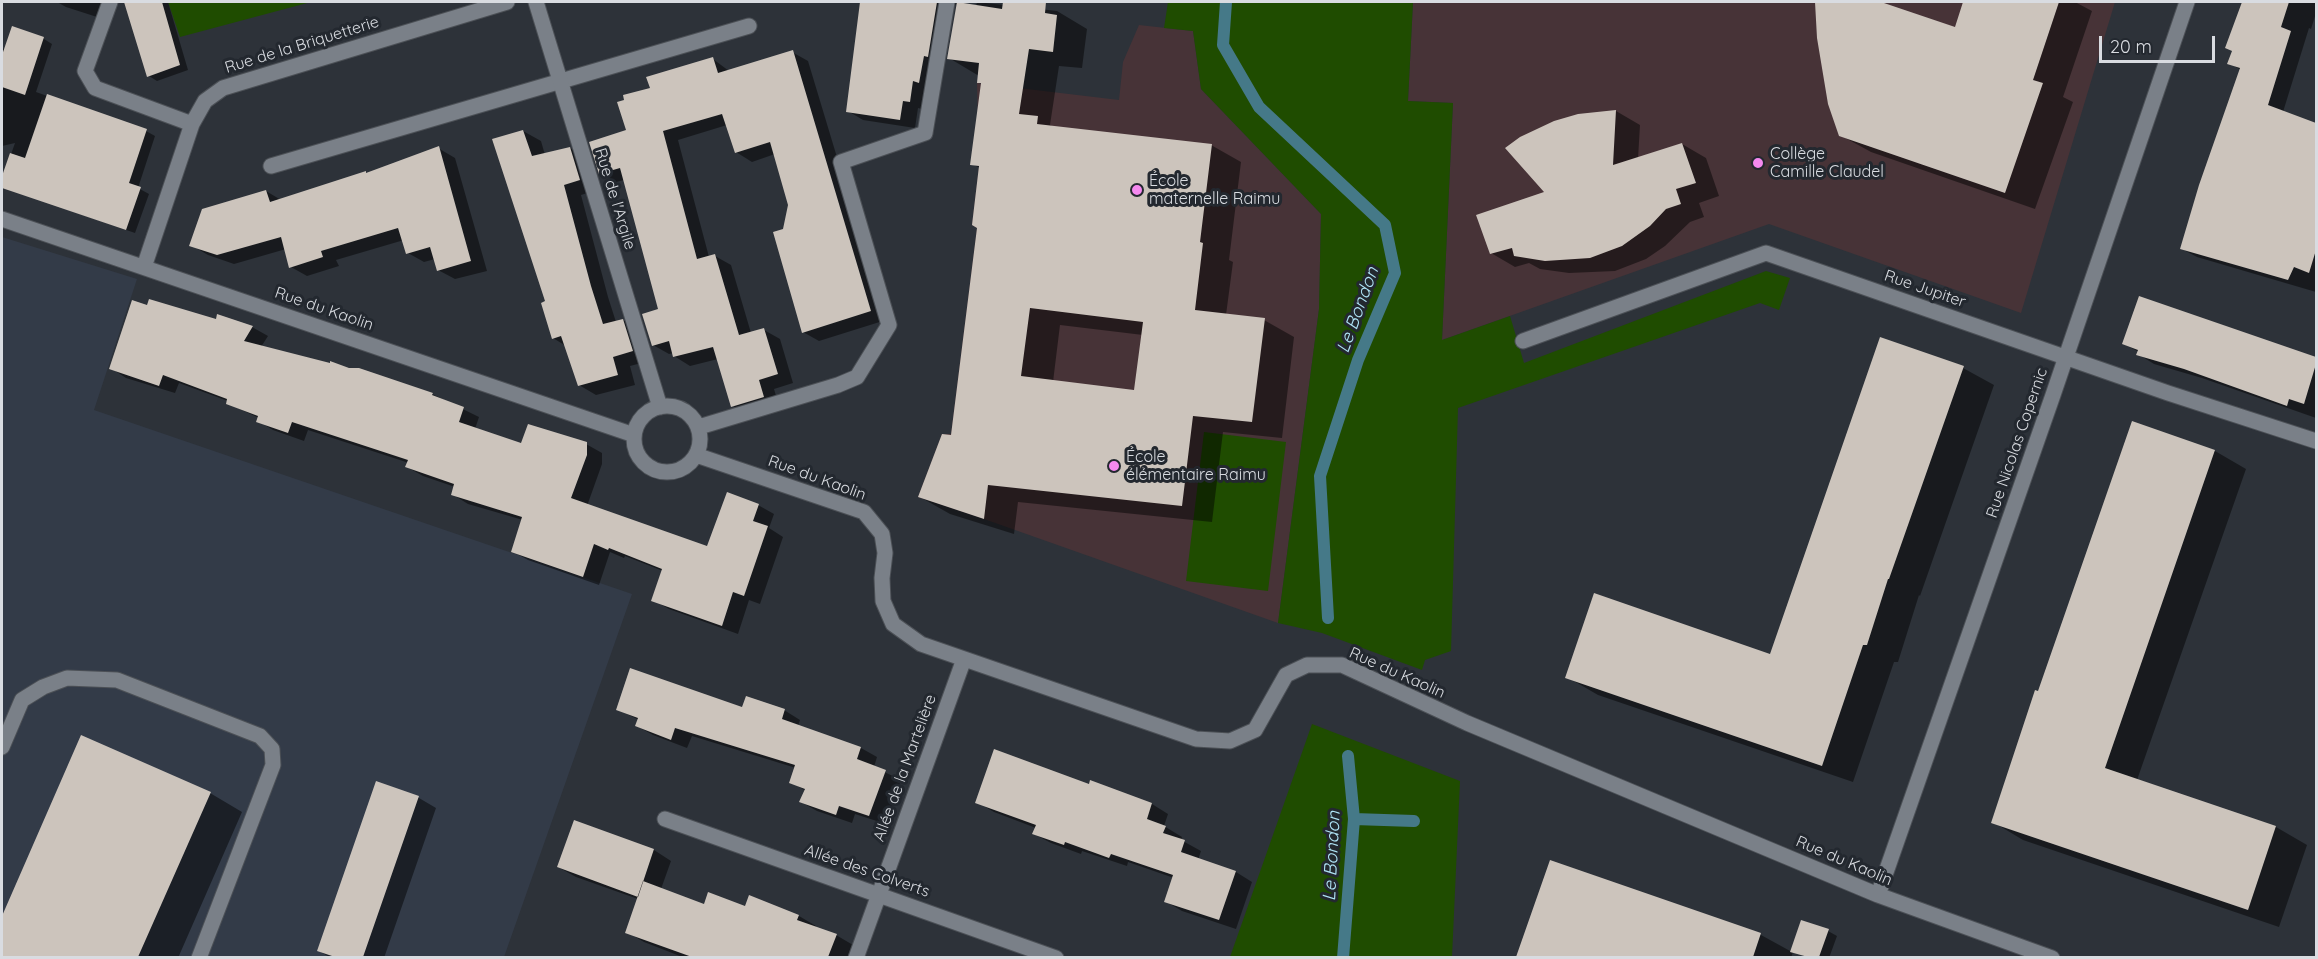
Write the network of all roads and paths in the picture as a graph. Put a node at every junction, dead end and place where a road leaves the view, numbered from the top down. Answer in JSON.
{"nodes":[{"id":1,"x":110,"y":2,"type":"edge"},
{"id":2,"x":507,"y":2,"type":"edge"},
{"id":3,"x":536,"y":2,"type":"edge"},
{"id":4,"x":947,"y":2,"type":"edge"},
{"id":5,"x":2187,"y":2,"type":"edge"},
{"id":6,"x":749,"y":26,"type":"dead end"},
{"id":7,"x":560,"y":81,"type":"junction"},
{"id":8,"x":192,"y":124,"type":"junction"},
{"id":9,"x":271,"y":166,"type":"dead end"},
{"id":10,"x":2,"y":219,"type":"edge"},
{"id":11,"x":144,"y":267,"type":"junction"},
{"id":12,"x":1523,"y":341,"type":"dead end"},
{"id":13,"x":2066,"y":357,"type":"junction"},
{"id":14,"x":660,"y":407,"type":"junction"},
{"id":15,"x":699,"y":427,"type":"junction"},
{"id":16,"x":634,"y":435,"type":"junction"},
{"id":17,"x":2316,"y":441,"type":"edge"},
{"id":18,"x":696,"y":455,"type":"junction"},
{"id":19,"x":964,"y":659,"type":"junction"},
{"id":20,"x":2,"y":747,"type":"edge"},
{"id":21,"x":664,"y":819,"type":"dead end"},
{"id":22,"x":878,"y":894,"type":"junction"},
{"id":23,"x":1878,"y":895,"type":"junction"},
{"id":24,"x":199,"y":957,"type":"edge"},
{"id":25,"x":856,"y":957,"type":"edge"},
{"id":26,"x":1056,"y":957,"type":"edge"},
{"id":27,"x":2052,"y":957,"type":"edge"}],
"edges":[{"from":1,"to":8,"type":"street"},
{"from":2,"to":8,"type":"street","name":"Rue de la Briquetterie"},
{"from":3,"to":7,"type":"street","name":"Rue de l'Argile"},
{"from":4,"to":15,"type":"street"},
{"from":5,"to":13,"type":"street","name":"Rue Nicolas Copernic"},
{"from":6,"to":7,"type":"street"},
{"from":7,"to":9,"type":"street"},
{"from":7,"to":14,"type":"street","name":"Rue de l'Argile"},
{"from":8,"to":11,"type":"street","name":"Rue de la Briquetterie"},
{"from":10,"to":11,"type":"street","name":"Rue du Kaolin"},
{"from":11,"to":16,"type":"street","name":"Rue du Kaolin"},
{"from":12,"to":13,"type":"street","name":"Rue Jupiter"},
{"from":13,"to":17,"type":"street","name":"Rue Jupiter"},
{"from":13,"to":23,"type":"street","name":"Rue Nicolas Copernic"},
{"from":14,"to":15,"type":"street"},
{"from":14,"to":16,"type":"street"},
{"from":15,"to":18,"type":"street"},
{"from":16,"to":18,"type":"street"},
{"from":18,"to":19,"type":"street","name":"Rue du Kaolin"},
{"from":19,"to":22,"type":"street","name":"Allée de la Martelière"},
{"from":19,"to":23,"type":"street","name":"Rue du Kaolin"},
{"from":20,"to":24,"type":"street"},
{"from":21,"to":22,"type":"street","name":"Allée des Colverts"},
{"from":22,"to":25,"type":"street","name":"Allée de la Martelière"},
{"from":22,"to":26,"type":"street","name":"Allée des Colverts"},
{"from":23,"to":27,"type":"street","name":"Rue du Kaolin"}]}
